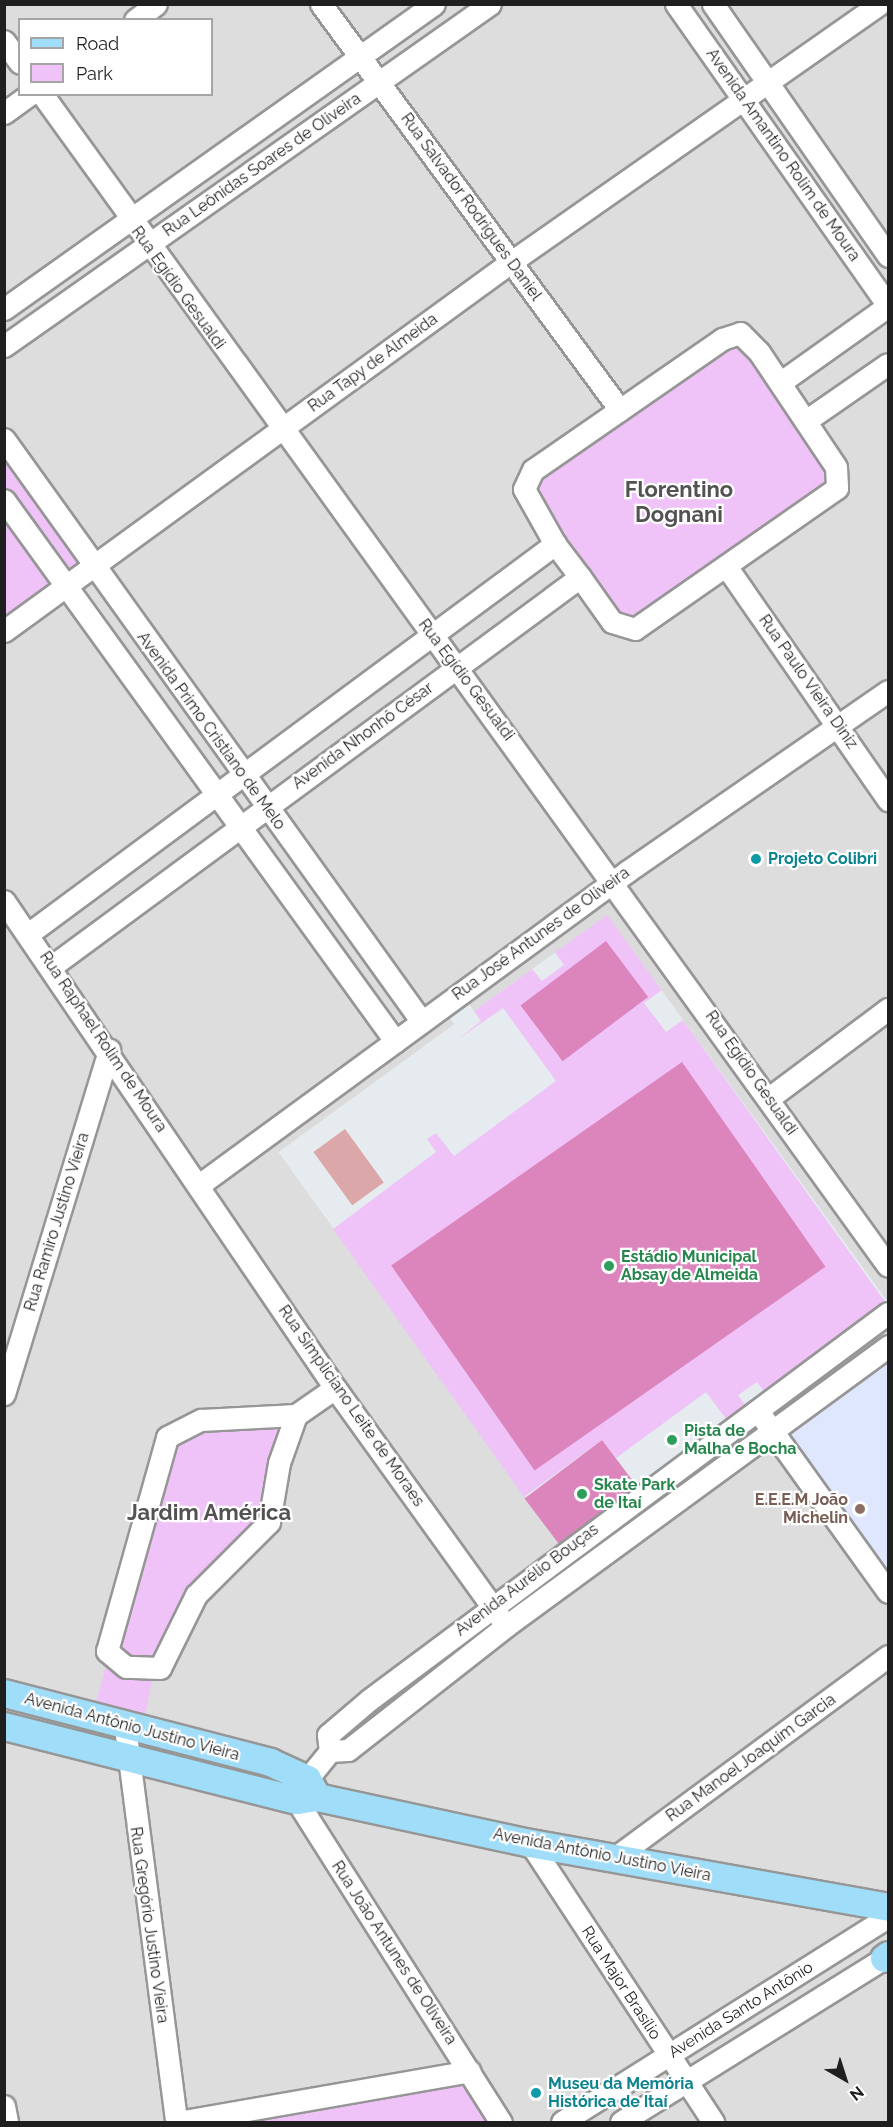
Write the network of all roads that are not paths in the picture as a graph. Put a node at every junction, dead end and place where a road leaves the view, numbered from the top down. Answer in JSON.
{"nodes":[{"id":1,"x":156,"y":4,"type":"edge"},
{"id":2,"x":321,"y":4,"type":"edge"},
{"id":3,"x":434,"y":4,"type":"edge"},
{"id":4,"x":490,"y":4,"type":"edge"},
{"id":5,"x":676,"y":4,"type":"edge"},
{"id":6,"x":713,"y":4,"type":"edge"},
{"id":7,"x":879,"y":4,"type":"edge"},
{"id":8,"x":138,"y":18,"type":"edge"},
{"id":9,"x":4,"y":41,"type":"edge"},
{"id":10,"x":360,"y":57,"type":"junction"},
{"id":11,"x":18,"y":60,"type":"edge"},
{"id":12,"x":766,"y":79,"type":"junction"},
{"id":13,"x":380,"y":83,"type":"junction"},
{"id":14,"x":27,"y":96,"type":"edge"},
{"id":15,"x":43,"y":96,"type":"edge"},
{"id":16,"x":742,"y":96,"type":"junction"},
{"id":17,"x":4,"y":112,"type":"edge"},
{"id":18,"x":838,"y":183,"type":"junction"},
{"id":19,"x":815,"y":200,"type":"junction"},
{"id":20,"x":128,"y":220,"type":"junction"},
{"id":21,"x":147,"y":246,"type":"junction"},
{"id":22,"x":888,"y":256,"type":"edge"},
{"id":23,"x":511,"y":262,"type":"junction"},
{"id":24,"x":888,"y":306,"type":"edge"},
{"id":25,"x":4,"y":309,"type":"edge"},
{"id":26,"x":4,"y":346,"type":"edge"},
{"id":27,"x":888,"y":364,"type":"edge"},
{"id":28,"x":781,"y":382,"type":"junction"},
{"id":29,"x":620,"y":410,"type":"junction"},
{"id":30,"x":807,"y":420,"type":"junction"},
{"id":31,"x":280,"y":431,"type":"junction"},
{"id":32,"x":4,"y":439,"type":"edge"},
{"id":33,"x":4,"y":500,"type":"edge"},
{"id":34,"x":555,"y":544,"type":"junction"},
{"id":35,"x":726,"y":566,"type":"junction"},
{"id":36,"x":94,"y":568,"type":"junction"},
{"id":37,"x":580,"y":577,"type":"junction"},
{"id":38,"x":67,"y":587,"type":"junction"},
{"id":39,"x":4,"y":631,"type":"edge"},
{"id":40,"x":433,"y":635,"type":"junction"},
{"id":41,"x":457,"y":668,"type":"junction"},
{"id":42,"x":888,"y":691,"type":"edge"},
{"id":43,"x":839,"y":725,"type":"junction"},
{"id":44,"x":242,"y":775,"type":"junction"},
{"id":45,"x":217,"y":794,"type":"junction"},
{"id":46,"x":888,"y":800,"type":"edge"},
{"id":47,"x":266,"y":808,"type":"junction"},
{"id":48,"x":241,"y":826,"type":"junction"},
{"id":49,"x":615,"y":880,"type":"junction"},
{"id":50,"x":4,"y":901,"type":"edge"},
{"id":51,"x":28,"y":934,"type":"junction"},
{"id":52,"x":52,"y":966,"type":"junction"},
{"id":53,"x":888,"y":1009,"type":"edge"},
{"id":54,"x":422,"y":1022,"type":"junction"},
{"id":55,"x":395,"y":1041,"type":"junction"},
{"id":56,"x":109,"y":1050,"type":"junction"},
{"id":57,"x":769,"y":1098,"type":"junction"},
{"id":58,"x":199,"y":1185,"type":"junction"},
{"id":59,"x":888,"y":1266,"type":"edge"},
{"id":60,"x":888,"y":1313,"type":"edge"},
{"id":61,"x":888,"y":1346,"type":"edge"},
{"id":62,"x":335,"y":1388,"type":"junction"},
{"id":63,"x":4,"y":1394,"type":"edge"},
{"id":64,"x":756,"y":1408,"type":"junction"},
{"id":65,"x":296,"y":1415,"type":"junction"},
{"id":66,"x":771,"y":1429,"type":"junction"},
{"id":67,"x":888,"y":1592,"type":"edge"},
{"id":68,"x":491,"y":1605,"type":"junction"},
{"id":69,"x":506,"y":1626,"type":"junction"},
{"id":70,"x":888,"y":1656,"type":"edge"},
{"id":71,"x":4,"y":1693,"type":"edge"},
{"id":72,"x":4,"y":1726,"type":"edge"},
{"id":73,"x":125,"y":1727,"type":"junction"},
{"id":74,"x":330,"y":1751,"type":"junction"},
{"id":75,"x":127,"y":1759,"type":"junction"},
{"id":76,"x":309,"y":1792,"type":"junction"},
{"id":77,"x":530,"y":1843,"type":"junction"},
{"id":78,"x":613,"y":1859,"type":"junction"},
{"id":79,"x":888,"y":1907,"type":"edge"},
{"id":80,"x":888,"y":1917,"type":"edge"},
{"id":81,"x":867,"y":1931,"type":"junction"},
{"id":82,"x":887,"y":1959,"type":"edge"},
{"id":83,"x":669,"y":2056,"type":"junction"},
{"id":84,"x":470,"y":2071,"type":"junction"},
{"id":85,"x":686,"y":2083,"type":"junction"},
{"id":86,"x":4,"y":2106,"type":"edge"},
{"id":87,"x":7,"y":2122,"type":"edge"},
{"id":88,"x":177,"y":2122,"type":"edge"},
{"id":89,"x":501,"y":2122,"type":"edge"},
{"id":90,"x":562,"y":2122,"type":"edge"},
{"id":91,"x":621,"y":2122,"type":"edge"},
{"id":92,"x":713,"y":2122,"type":"edge"}],
"edges":[{"from":1,"to":8,"type":"street"},
{"from":2,"to":10,"type":"street","name":"Rua Salvador Rodrigues Daniel"},
{"from":3,"to":10,"type":"street","name":"Rua Leônidas Soares de Oliveira"},
{"from":4,"to":13,"type":"street","name":"Rua Leônidas Soares de Oliveira"},
{"from":5,"to":16,"type":"street","name":"Avenida Amantino Rolim de Moura"},
{"from":6,"to":12,"type":"street","name":"Avenida Amantino Rolim de Moura"},
{"from":7,"to":12,"type":"street","name":"Rua Tapy de Almeida"},
{"from":9,"to":11,"type":"street"},
{"from":10,"to":13,"type":"street","name":"Rua Salvador Rodrigues Daniel"},
{"from":10,"to":20,"type":"street","name":"Rua Leônidas Soares de Oliveira"},
{"from":12,"to":16,"type":"street","name":"Rua Tapy de Almeida"},
{"from":12,"to":18,"type":"street","name":"Avenida Amantino Rolim de Moura"},
{"from":13,"to":21,"type":"street","name":"Rua Leônidas Soares de Oliveira"},
{"from":13,"to":23,"type":"street","name":"Rua Salvador Rodrigues Daniel"},
{"from":14,"to":17,"type":"street"},
{"from":15,"to":20,"type":"street","name":"Rua Egídio Gesualdi"},
{"from":16,"to":19,"type":"street","name":"Avenida Amantino Rolim de Moura"},
{"from":16,"to":23,"type":"street","name":"Rua Tapy de Almeida"},
{"from":18,"to":19,"type":"street"},
{"from":18,"to":22,"type":"street","name":"Avenida Amantino Rolim de Moura"},
{"from":19,"to":24,"type":"street","name":"Avenida Amantino Rolim de Moura"},
{"from":20,"to":21,"type":"street","name":"Rua Egídio Gesualdi"},
{"from":20,"to":25,"type":"street","name":"Rua Leônidas Soares de Oliveira"},
{"from":21,"to":26,"type":"street","name":"Rua Leônidas Soares de Oliveira"},
{"from":21,"to":31,"type":"street","name":"Rua Egídio Gesualdi"},
{"from":23,"to":29,"type":"street","name":"Rua Salvador Rodrigues Daniel"},
{"from":23,"to":31,"type":"street","name":"Rua Tapy de Almeida"},
{"from":24,"to":28,"type":"street"},
{"from":27,"to":30,"type":"street"},
{"from":28,"to":29,"type":"street"},
{"from":28,"to":30,"type":"street"},
{"from":29,"to":34,"type":"street"},
{"from":30,"to":35,"type":"street"},
{"from":31,"to":36,"type":"street","name":"Rua Tapy de Almeida"},
{"from":31,"to":40,"type":"street","name":"Rua Egídio Gesualdi"},
{"from":32,"to":36,"type":"street","name":"Avenida Primo Cristiano de Melo"},
{"from":33,"to":38,"type":"street","name":"Avenida Primo Cristiano de Melo"},
{"from":34,"to":37,"type":"street"},
{"from":34,"to":40,"type":"street"},
{"from":35,"to":37,"type":"street"},
{"from":35,"to":43,"type":"street","name":"Rua Paulo Vieira Diniz"},
{"from":36,"to":38,"type":"street","name":"Rua Tapy de Almeida"},
{"from":36,"to":44,"type":"street","name":"Avenida Primo Cristiano de Melo"},
{"from":37,"to":41,"type":"street","name":"Avenida Nhonhô César"},
{"from":38,"to":39,"type":"street","name":"Rua Tapy de Almeida"},
{"from":38,"to":45,"type":"street","name":"Avenida Primo Cristiano de Melo"},
{"from":40,"to":41,"type":"street","name":"Rua Egídio Gesualdi"},
{"from":40,"to":44,"type":"street"},
{"from":41,"to":47,"type":"street","name":"Avenida Nhonhô César"},
{"from":41,"to":49,"type":"street","name":"Rua Egídio Gesualdi"},
{"from":42,"to":43,"type":"street","name":"Rua José Antunes de Oliveira"},
{"from":43,"to":46,"type":"street","name":"Rua Paulo Vieira Diniz"},
{"from":43,"to":49,"type":"street","name":"Rua José Antunes de Oliveira"},
{"from":44,"to":45,"type":"street"},
{"from":44,"to":47,"type":"street","name":"Avenida Primo Cristiano de Melo"},
{"from":45,"to":48,"type":"street","name":"Avenida Primo Cristiano de Melo"},
{"from":45,"to":51,"type":"street"},
{"from":47,"to":48,"type":"street","name":"Avenida Nhonhô César"},
{"from":47,"to":54,"type":"street","name":"Avenida Primo Cristiano de Melo"},
{"from":48,"to":52,"type":"street","name":"Avenida Nhonhô César"},
{"from":48,"to":55,"type":"street","name":"Avenida Primo Cristiano de Melo"},
{"from":49,"to":54,"type":"street","name":"Rua José Antunes de Oliveira"},
{"from":49,"to":57,"type":"street","name":"Rua Egídio Gesualdi"},
{"from":50,"to":51,"type":"street","name":"Rua Raphael Rolim de Moura"},
{"from":51,"to":52,"type":"street","name":"Rua Raphael Rolim de Moura"},
{"from":52,"to":56,"type":"street","name":"Rua Raphael Rolim de Moura"},
{"from":53,"to":57,"type":"street"},
{"from":54,"to":55,"type":"street","name":"Rua José Antunes de Oliveira"},
{"from":55,"to":58,"type":"street","name":"Rua José Antunes de Oliveira"},
{"from":56,"to":58,"type":"street","name":"Rua Raphael Rolim de Moura"},
{"from":56,"to":63,"type":"street","name":"Rua Ramiro Justino Vieira"},
{"from":57,"to":59,"type":"street","name":"Rua Egídio Gesualdi"},
{"from":58,"to":62,"type":"street","name":"Rua Simpliciano Leite de Moraes"},
{"from":60,"to":64,"type":"street","name":"Avenida Aurélio Bouças"},
{"from":61,"to":66,"type":"street","name":"Avenida Aurélio Bouças"},
{"from":62,"to":65,"type":"street"},
{"from":62,"to":68,"type":"street","name":"Rua Simpliciano Leite de Moraes"},
{"from":64,"to":66,"type":"street"},
{"from":64,"to":68,"type":"street","name":"Avenida Aurélio Bouças"},
{"from":65,"to":65,"type":"street"},
{"from":66,"to":67,"type":"street"},
{"from":66,"to":69,"type":"street","name":"Avenida Aurélio Bouças"},
{"from":68,"to":69,"type":"street","name":"Rua Simpliciano Leite de Moraes"},
{"from":68,"to":74,"type":"street","name":"Avenida Aurélio Bouças"},
{"from":69,"to":74,"type":"street","name":"Avenida Aurélio Bouças"},
{"from":70,"to":78,"type":"street","name":"Rua Manoel Joaquim Garcia"},
{"from":71,"to":73,"type":"main road","name":"Avenida Antônio Justino Vieira"},
{"from":72,"to":75,"type":"main road","name":"Avenida Antônio Justino Vieira"},
{"from":73,"to":75,"type":"street","name":"Rua Gregório Justino Vieira"},
{"from":73,"to":76,"type":"main road","name":"Avenida Antônio Justino Vieira"},
{"from":74,"to":76,"type":"street","name":"Avenida Aurélio Bouças"},
{"from":75,"to":76,"type":"main road","name":"Avenida Antônio Justino Vieira"},
{"from":75,"to":88,"type":"street","name":"Rua Gregório Justino Vieira"},
{"from":76,"to":77,"type":"main road","name":"Avenida Antônio Justino Vieira"},
{"from":76,"to":84,"type":"street","name":"Rua João Antunes de Oliveira"},
{"from":77,"to":78,"type":"main road","name":"Avenida Antônio Justino Vieira"},
{"from":77,"to":83,"type":"street","name":"Rua Major Brasílio"},
{"from":78,"to":79,"type":"main road","name":"Avenida Antônio Justino Vieira"},
{"from":80,"to":81,"type":"street","name":"Avenida Santo Antônio"},
{"from":81,"to":82,"type":"street"},
{"from":81,"to":83,"type":"street","name":"Avenida Santo Antônio"},
{"from":82,"to":85,"type":"street","name":"Avenida Santo Antônio"},
{"from":83,"to":85,"type":"street","name":"Rua Major Brasílio"},
{"from":83,"to":90,"type":"street","name":"Avenida Santo Antônio"},
{"from":84,"to":88,"type":"street"},
{"from":84,"to":89,"type":"street","name":"Rua João Antunes de Oliveira"},
{"from":85,"to":91,"type":"street","name":"Avenida Santo Antônio"},
{"from":85,"to":92,"type":"street","name":"Rua Major Brasílio"},
{"from":86,"to":87,"type":"street"}]}
